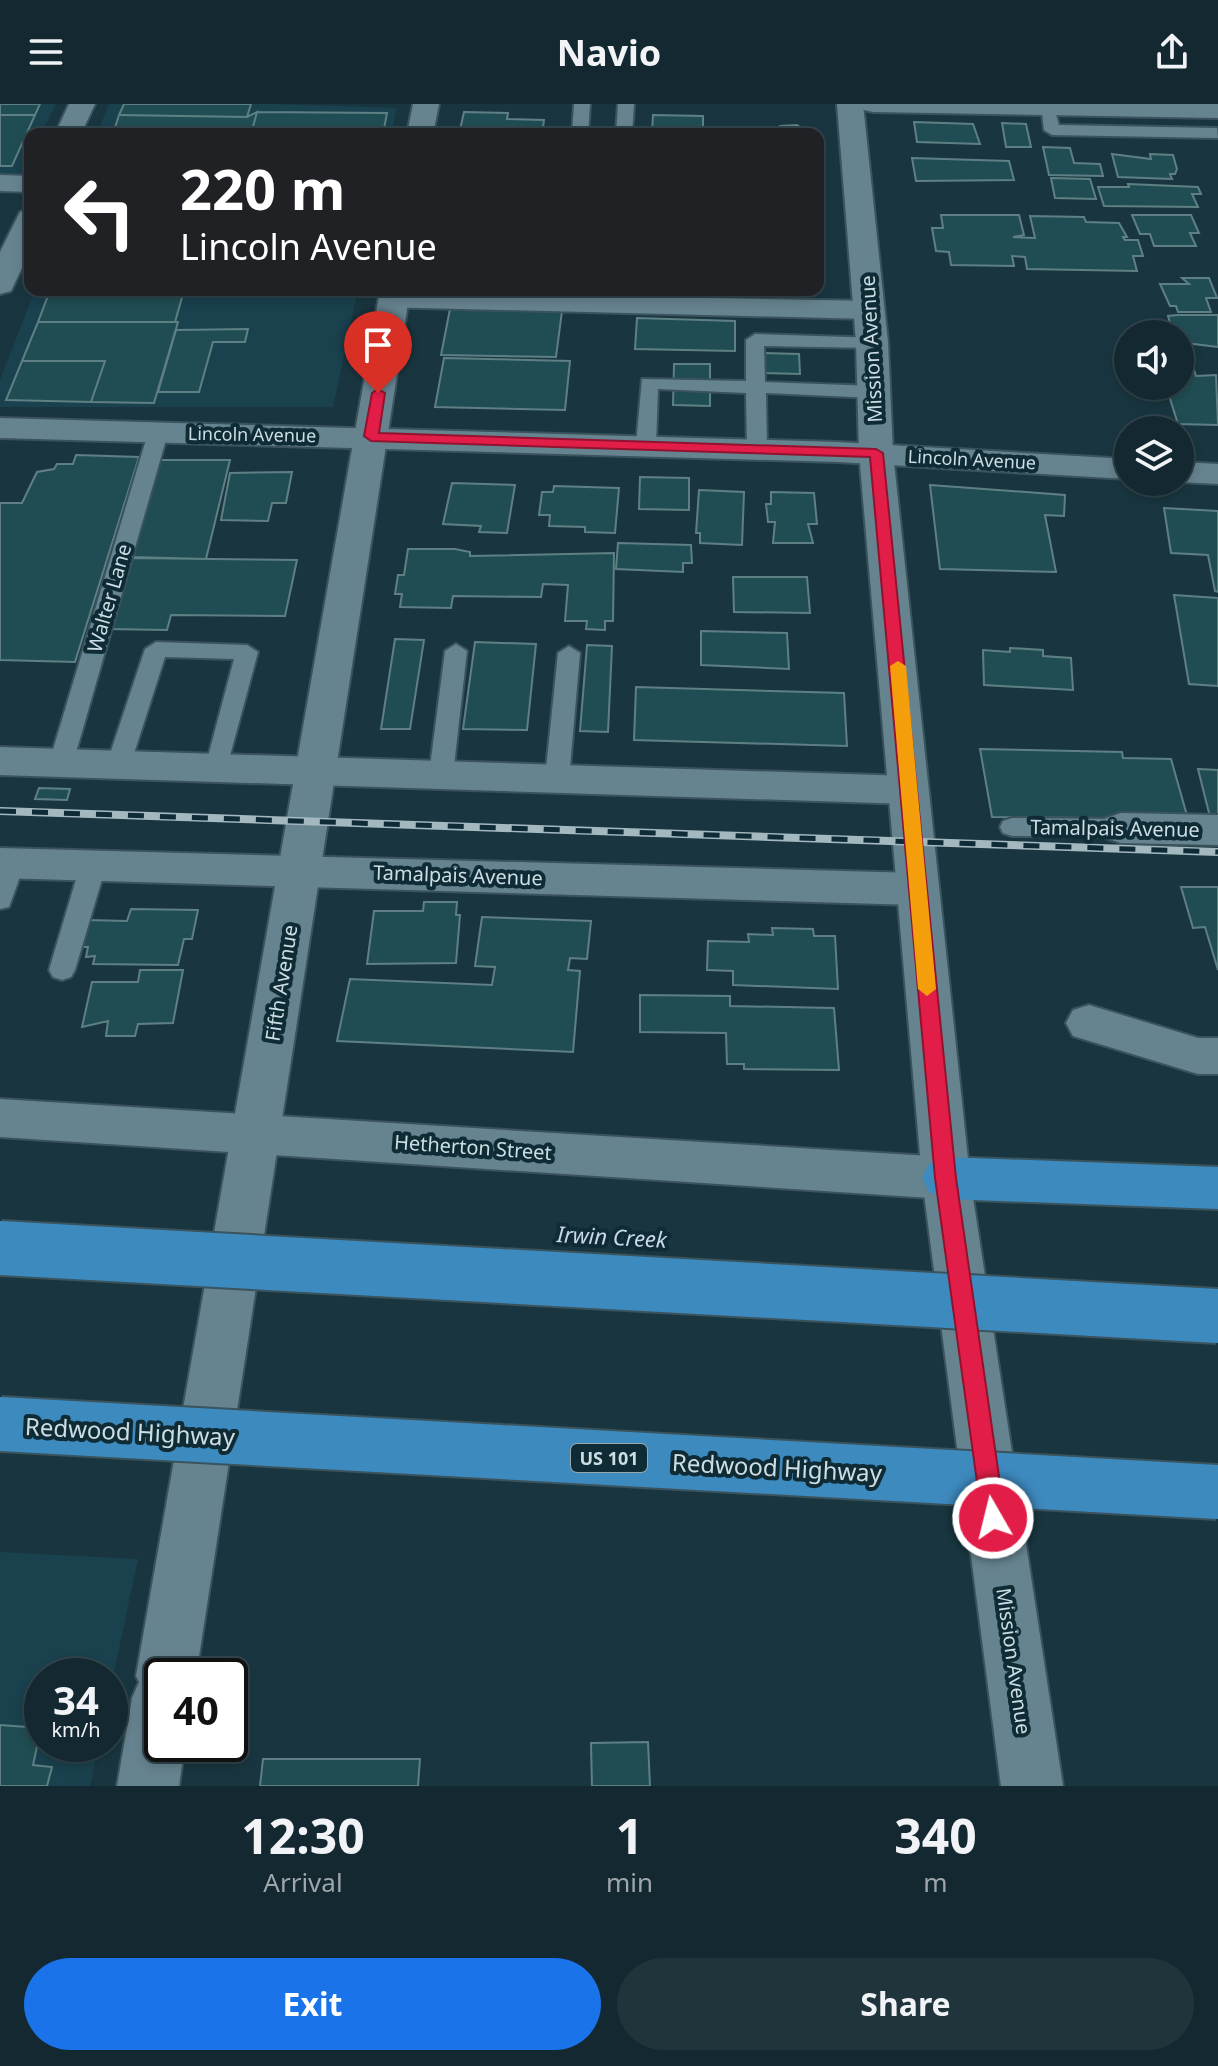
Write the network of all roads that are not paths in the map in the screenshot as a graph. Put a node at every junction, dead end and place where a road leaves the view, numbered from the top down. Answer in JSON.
{"nodes":[{"id":1,"x":82,"y":104,"type":"edge"},
{"id":2,"x":426,"y":104,"type":"edge"},
{"id":3,"x":582,"y":104,"type":"edge"},
{"id":4,"x":626,"y":104,"type":"edge"},
{"id":5,"x":850,"y":104,"type":"edge"},
{"id":6,"x":873,"y":104,"type":"edge"},
{"id":7,"x":1213,"y":118,"type":"edge"},
{"id":8,"x":71,"y":128,"type":"edge"},
{"id":9,"x":421,"y":128,"type":"edge"},
{"id":10,"x":580,"y":128,"type":"edge"},
{"id":11,"x":624,"y":128,"type":"edge"},
{"id":12,"x":0,"y":183,"type":"edge"},
{"id":13,"x":24,"y":184,"type":"edge"},
{"id":14,"x":24,"y":231,"type":"edge"},
{"id":15,"x":0,"y":285,"type":"edge"},
{"id":16,"x":394,"y":296,"type":"edge"},
{"id":17,"x":409,"y":296,"type":"edge"},
{"id":18,"x":871,"y":326,"type":"junction"},
{"id":19,"x":755,"y":388,"type":"junction"},
{"id":20,"x":874,"y":392,"type":"junction"},
{"id":21,"x":0,"y":428,"type":"edge"},
{"id":22,"x":158,"y":433,"type":"junction"},
{"id":23,"x":371,"y":436,"type":"junction"},
{"id":24,"x":646,"y":445,"type":"junction"},
{"id":25,"x":757,"y":449,"type":"junction"},
{"id":26,"x":876,"y":453,"type":"junction"},
{"id":27,"x":1114,"y":468,"type":"edge"},
{"id":28,"x":1194,"y":473,"type":"edge"},
{"id":29,"x":1218,"y":474,"type":"edge"},
{"id":30,"x":456,"y":651,"type":"dead end"},
{"id":31,"x":569,"y":653,"type":"dead end"},
{"id":32,"x":0,"y":761,"type":"edge"},
{"id":33,"x":61,"y":763,"type":"junction"},
{"id":34,"x":118,"y":766,"type":"junction"},
{"id":35,"x":217,"y":768,"type":"junction"},
{"id":36,"x":315,"y":771,"type":"junction"},
{"id":37,"x":441,"y":775,"type":"junction"},
{"id":38,"x":557,"y":779,"type":"junction"},
{"id":39,"x":908,"y":790,"type":"junction"},
{"id":40,"x":1012,"y":827,"type":"dead end"},
{"id":41,"x":1121,"y":828,"type":"joint"},
{"id":42,"x":1218,"y":830,"type":"edge"},
{"id":43,"x":93,"y":866,"type":"junction"},
{"id":44,"x":300,"y":870,"type":"junction"},
{"id":45,"x":4,"y":876,"type":"edge"},
{"id":46,"x":916,"y":889,"type":"junction"},
{"id":47,"x":62,"y":970,"type":"dead end"},
{"id":48,"x":1089,"y":1023,"type":"dead end"},
{"id":49,"x":1218,"y":1056,"type":"edge"},
{"id":50,"x":0,"y":1118,"type":"edge"},
{"id":51,"x":256,"y":1133,"type":"junction"},
{"id":52,"x":946,"y":1178,"type":"junction"},
{"id":53,"x":1218,"y":1188,"type":"edge"},
{"id":54,"x":0,"y":1248,"type":"edge"},
{"id":55,"x":1218,"y":1316,"type":"edge"},
{"id":56,"x":0,"y":1424,"type":"edge"},
{"id":57,"x":1218,"y":1492,"type":"edge"},
{"id":58,"x":169,"y":1658,"type":"edge"},
{"id":59,"x":152,"y":1762,"type":"edge"},
{"id":60,"x":148,"y":1786,"type":"edge"},
{"id":61,"x":1032,"y":1786,"type":"edge"}],
"edges":[{"from":1,"to":8,"type":"street"},
{"from":2,"to":9,"type":"street"},
{"from":3,"to":10,"type":"lane"},
{"from":4,"to":11,"type":"lane"},
{"from":5,"to":18,"type":"street","name":"Mission Avenue"},
{"from":6,"to":7,"type":"street"},
{"from":12,"to":13,"type":"street"},
{"from":14,"to":15,"type":"street"},
{"from":16,"to":23,"type":"street","name":"Fifth Avenue"},
{"from":17,"to":18,"type":"street"},
{"from":18,"to":19,"type":"lane"},
{"from":18,"to":20,"type":"street","name":"Mission Avenue"},
{"from":19,"to":20,"type":"lane"},
{"from":19,"to":24,"type":"lane"},
{"from":19,"to":25,"type":"lane"},
{"from":20,"to":26,"type":"street","name":"Mission Avenue"},
{"from":21,"to":22,"type":"street","name":"Lincoln Avenue"},
{"from":22,"to":23,"type":"street","name":"Lincoln Avenue"},
{"from":22,"to":33,"type":"lane","name":"Walter Lane"},
{"from":23,"to":24,"type":"street","name":"Lincoln Avenue"},
{"from":23,"to":36,"type":"street","name":"Fifth Avenue"},
{"from":24,"to":25,"type":"street","name":"Lincoln Avenue"},
{"from":25,"to":26,"type":"street","name":"Lincoln Avenue"},
{"from":26,"to":27,"type":"street","name":"Lincoln Avenue"},
{"from":26,"to":39,"type":"street","name":"Mission Avenue"},
{"from":28,"to":29,"type":"street"},
{"from":30,"to":37,"type":"lane"},
{"from":31,"to":38,"type":"lane"},
{"from":32,"to":33,"type":"street"},
{"from":33,"to":34,"type":"street"},
{"from":34,"to":35,"type":"street"},
{"from":34,"to":35,"type":"lane"},
{"from":35,"to":36,"type":"street"},
{"from":36,"to":37,"type":"street"},
{"from":36,"to":44,"type":"street","name":"Fifth Avenue"},
{"from":37,"to":38,"type":"street"},
{"from":38,"to":39,"type":"street"},
{"from":39,"to":46,"type":"street","name":"Mission Avenue"},
{"from":40,"to":41,"type":"lane","name":"Tamalpais Avenue"},
{"from":41,"to":42,"type":"street","name":"Tamalpais Avenue"},
{"from":43,"to":44,"type":"street","name":"Tamalpais Avenue"},
{"from":43,"to":45,"type":"street","name":"Tamalpais Avenue"},
{"from":43,"to":47,"type":"lane"},
{"from":44,"to":46,"type":"street","name":"Tamalpais Avenue"},
{"from":44,"to":51,"type":"street","name":"Fifth Avenue"},
{"from":46,"to":52,"type":"street","name":"Mission Avenue"},
{"from":48,"to":49,"type":"street"},
{"from":50,"to":51,"type":"street","name":"Hetherton Street"},
{"from":51,"to":52,"type":"street","name":"Hetherton Street"},
{"from":51,"to":58,"type":"street","name":"Fifth Avenue"},
{"from":52,"to":53,"type":"highway"},
{"from":52,"to":61,"type":"street","name":"Mission Avenue"},
{"from":54,"to":55,"type":"highway","bridge":true},
{"from":56,"to":57,"type":"highway","name":"Redwood Highway","number":"US 101","bridge":true},
{"from":59,"to":60,"type":"street"}]}
